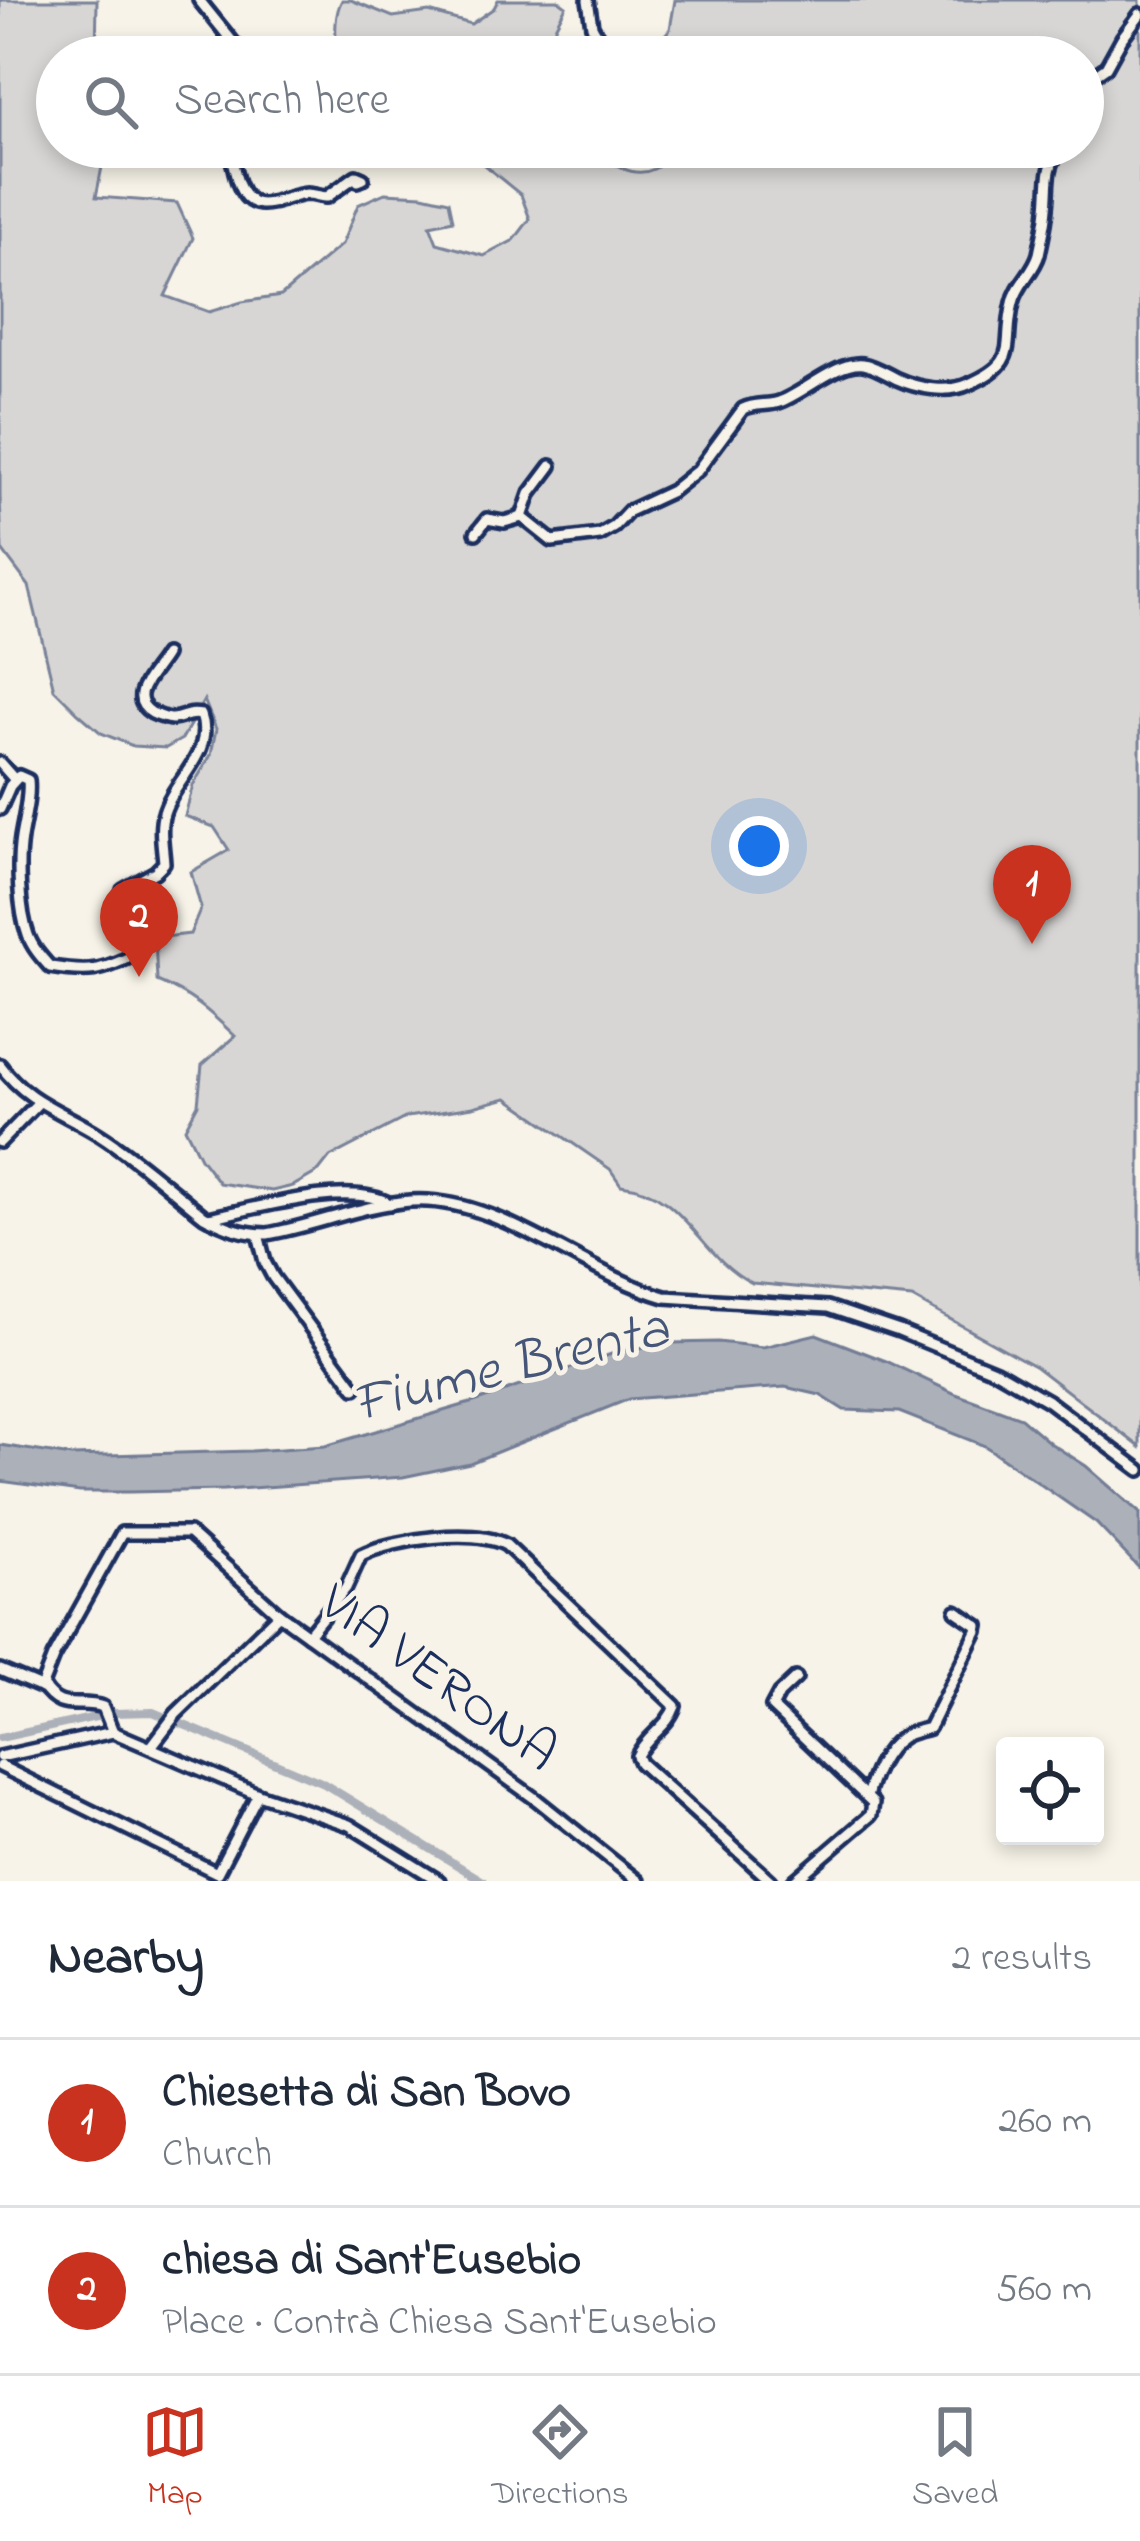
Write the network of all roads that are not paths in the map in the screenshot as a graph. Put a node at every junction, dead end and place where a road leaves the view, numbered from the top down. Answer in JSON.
{"nodes":[{"id":1,"x":200,"y":0,"type":"edge"},
{"id":2,"x":588,"y":0,"type":"edge"},
{"id":3,"x":1140,"y":14,"type":"edge"},
{"id":4,"x":228,"y":36,"type":"edge"},
{"id":5,"x":598,"y":36,"type":"edge"},
{"id":6,"x":1104,"y":69,"type":"edge"},
{"id":7,"x":234,"y":168,"type":"edge"},
{"id":8,"x":1049,"y":168,"type":"edge"},
{"id":9,"x":358,"y":182,"type":"dead end"},
{"id":10,"x":551,"y":466,"type":"dead end"},
{"id":11,"x":522,"y":517,"type":"junction"},
{"id":12,"x":476,"y":532,"type":"dead end"},
{"id":13,"x":165,"y":655,"type":"dead end"},
{"id":14,"x":0,"y":763,"type":"edge"},
{"id":15,"x":15,"y":780,"type":"junction"},
{"id":16,"x":0,"y":808,"type":"edge"},
{"id":17,"x":0,"y":1066,"type":"edge"},
{"id":18,"x":38,"y":1103,"type":"junction"},
{"id":19,"x":0,"y":1142,"type":"edge"},
{"id":20,"x":391,"y":1204,"type":"junction"},
{"id":21,"x":208,"y":1218,"type":"junction"},
{"id":22,"x":258,"y":1234,"type":"junction"},
{"id":23,"x":356,"y":1388,"type":"dead end"},
{"id":24,"x":1140,"y":1470,"type":"edge"},
{"id":25,"x":956,"y":1611,"type":"dead end"},
{"id":26,"x":279,"y":1613,"type":"junction"},
{"id":27,"x":308,"y":1635,"type":"junction"},
{"id":28,"x":0,"y":1670,"type":"edge"},
{"id":29,"x":796,"y":1678,"type":"dead end"},
{"id":30,"x":45,"y":1689,"type":"junction"},
{"id":31,"x":110,"y":1727,"type":"junction"},
{"id":32,"x":151,"y":1747,"type":"junction"},
{"id":33,"x":0,"y":1761,"type":"edge"},
{"id":34,"x":258,"y":1793,"type":"junction"},
{"id":35,"x":867,"y":1797,"type":"junction"},
{"id":36,"x":439,"y":1881,"type":"edge"},
{"id":37,"x":638,"y":1881,"type":"edge"},
{"id":38,"x":771,"y":1881,"type":"edge"},
{"id":39,"x":794,"y":1881,"type":"edge"}],
"edges":[{"from":1,"to":4,"type":"street"},
{"from":2,"to":5,"type":"street"},
{"from":3,"to":6,"type":"street"},
{"from":7,"to":9,"type":"street"},
{"from":8,"to":11,"type":"street"},
{"from":10,"to":11,"type":"street"},
{"from":11,"to":12,"type":"street"},
{"from":13,"to":15,"type":"street"},
{"from":14,"to":15,"type":"street"},
{"from":15,"to":16,"type":"street"},
{"from":17,"to":18,"type":"street"},
{"from":18,"to":19,"type":"street"},
{"from":18,"to":21,"type":"street"},
{"from":20,"to":21,"type":"street"},
{"from":20,"to":22,"type":"street"},
{"from":20,"to":24,"type":"street"},
{"from":21,"to":22,"type":"street"},
{"from":22,"to":23,"type":"street"},
{"from":25,"to":35,"type":"street"},
{"from":26,"to":27,"type":"street","name":"VIA VERONA"},
{"from":26,"to":30,"type":"street"},
{"from":26,"to":32,"type":"street","name":"VIA VERONA"},
{"from":27,"to":37,"type":"street","name":"VIA VERONA"},
{"from":27,"to":38,"type":"street"},
{"from":28,"to":30,"type":"street"},
{"from":29,"to":35,"type":"street"},
{"from":30,"to":31,"type":"street"},
{"from":31,"to":32,"type":"street"},
{"from":31,"to":33,"type":"street"},
{"from":32,"to":34,"type":"street"},
{"from":33,"to":34,"type":"street"},
{"from":34,"to":36,"type":"street"},
{"from":35,"to":39,"type":"street"}]}
